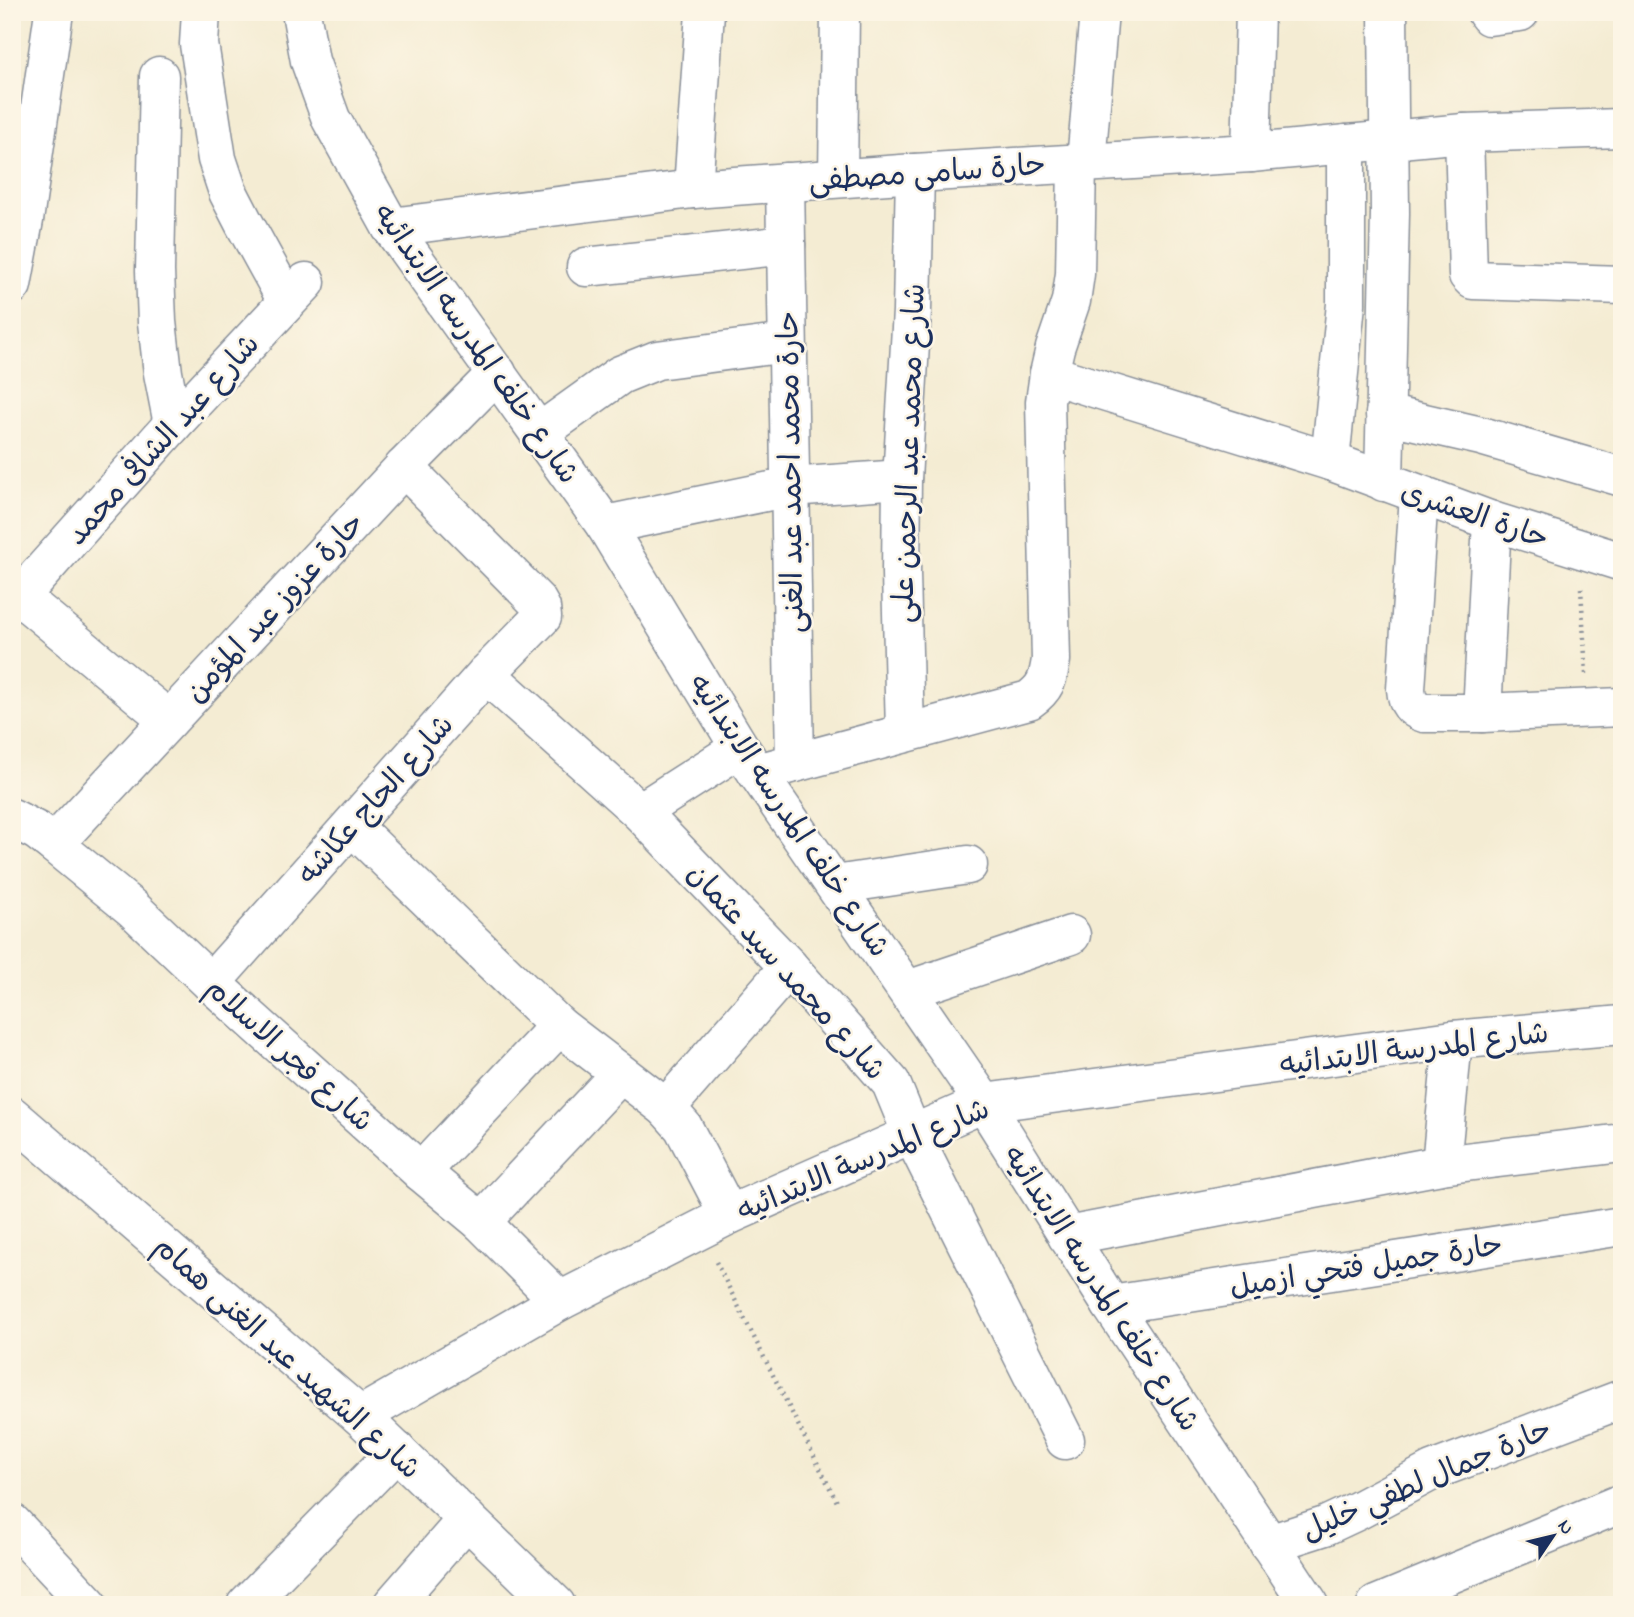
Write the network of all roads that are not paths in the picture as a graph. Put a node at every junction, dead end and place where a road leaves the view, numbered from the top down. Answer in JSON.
{"nodes":[{"id":1,"x":54,"y":12,"type":"edge"},
{"id":2,"x":201,"y":12,"type":"edge"},
{"id":3,"x":301,"y":12,"type":"edge"},
{"id":4,"x":705,"y":12,"type":"edge"},
{"id":5,"x":840,"y":12,"type":"edge"},
{"id":6,"x":1098,"y":12,"type":"edge"},
{"id":7,"x":1255,"y":12,"type":"edge"},
{"id":8,"x":1388,"y":12,"type":"edge"},
{"id":9,"x":159,"y":76,"type":"dead end"},
{"id":10,"x":1622,"y":128,"type":"edge"},
{"id":11,"x":1464,"y":133,"type":"junction"},
{"id":12,"x":1389,"y":139,"type":"junction"},
{"id":13,"x":1346,"y":144,"type":"junction"},
{"id":14,"x":1251,"y":153,"type":"junction"},
{"id":15,"x":1082,"y":162,"type":"junction"},
{"id":16,"x":915,"y":173,"type":"junction"},
{"id":17,"x":838,"y":178,"type":"junction"},
{"id":18,"x":785,"y":182,"type":"junction"},
{"id":19,"x":693,"y":189,"type":"junction"},
{"id":20,"x":18,"y":218,"type":"edge"},
{"id":21,"x":391,"y":227,"type":"junction"},
{"id":22,"x":786,"y":245,"type":"junction"},
{"id":23,"x":586,"y":267,"type":"dead end"},
{"id":24,"x":12,"y":285,"type":"edge"},
{"id":25,"x":1622,"y":285,"type":"edge"},
{"id":26,"x":787,"y":343,"type":"junction"},
{"id":27,"x":497,"y":373,"type":"junction"},
{"id":28,"x":1049,"y":374,"type":"junction"},
{"id":29,"x":1385,"y":414,"type":"junction"},
{"id":30,"x":173,"y":424,"type":"junction"},
{"id":31,"x":539,"y":433,"type":"junction"},
{"id":32,"x":1329,"y":461,"type":"junction"},
{"id":33,"x":404,"y":467,"type":"junction"},
{"id":34,"x":1622,"y":477,"type":"edge"},
{"id":35,"x":902,"y":479,"type":"junction"},
{"id":36,"x":1384,"y":482,"type":"junction"},
{"id":37,"x":790,"y":487,"type":"junction"},
{"id":38,"x":1419,"y":495,"type":"junction"},
{"id":39,"x":1492,"y":521,"type":"junction"},
{"id":40,"x":605,"y":525,"type":"junction"},
{"id":41,"x":1622,"y":562,"type":"edge"},
{"id":42,"x":16,"y":593,"type":"edge"},
{"id":43,"x":486,"y":674,"type":"junction"},
{"id":44,"x":1605,"y":707,"type":"edge"},
{"id":45,"x":1482,"y":713,"type":"junction"},
{"id":46,"x":169,"y":720,"type":"junction"},
{"id":47,"x":905,"y":733,"type":"junction"},
{"id":48,"x":749,"y":761,"type":"junction"},
{"id":49,"x":795,"y":763,"type":"junction"},
{"id":50,"x":640,"y":812,"type":"junction"},
{"id":51,"x":12,"y":818,"type":"edge"},
{"id":52,"x":352,"y":826,"type":"junction"},
{"id":53,"x":54,"y":844,"type":"junction"},
{"id":54,"x":968,"y":866,"type":"dead end"},
{"id":55,"x":835,"y":885,"type":"junction"},
{"id":56,"x":1071,"y":934,"type":"dead end"},
{"id":57,"x":789,"y":967,"type":"junction"},
{"id":58,"x":211,"y":983,"type":"junction"},
{"id":59,"x":908,"y":990,"type":"junction"},
{"id":60,"x":1622,"y":1025,"type":"edge"},
{"id":61,"x":559,"y":1026,"type":"junction"},
{"id":62,"x":1453,"y":1040,"type":"junction"},
{"id":63,"x":620,"y":1074,"type":"junction"},
{"id":64,"x":984,"y":1103,"type":"junction"},
{"id":65,"x":666,"y":1108,"type":"junction"},
{"id":66,"x":12,"y":1116,"type":"edge"},
{"id":67,"x":912,"y":1134,"type":"junction"},
{"id":68,"x":1622,"y":1143,"type":"edge"},
{"id":69,"x":1441,"y":1165,"type":"junction"},
{"id":70,"x":421,"y":1172,"type":"junction"},
{"id":71,"x":481,"y":1222,"type":"junction"},
{"id":72,"x":715,"y":1223,"type":"junction"},
{"id":73,"x":1622,"y":1226,"type":"edge"},
{"id":74,"x":1068,"y":1236,"type":"junction"},
{"id":75,"x":560,"y":1301,"type":"junction"},
{"id":76,"x":1111,"y":1305,"type":"junction"},
{"id":77,"x":1622,"y":1399,"type":"edge"},
{"id":78,"x":360,"y":1416,"type":"junction"},
{"id":79,"x":1065,"y":1440,"type":"dead end"},
{"id":80,"x":397,"y":1451,"type":"junction"},
{"id":81,"x":1622,"y":1503,"type":"edge"},
{"id":82,"x":467,"y":1519,"type":"junction"},
{"id":83,"x":12,"y":1523,"type":"edge"},
{"id":84,"x":1269,"y":1544,"type":"junction"},
{"id":85,"x":88,"y":1604,"type":"edge"},
{"id":86,"x":246,"y":1605,"type":"edge"},
{"id":87,"x":392,"y":1605,"type":"edge"},
{"id":88,"x":556,"y":1605,"type":"edge"},
{"id":89,"x":1310,"y":1605,"type":"edge"},
{"id":90,"x":1376,"y":1605,"type":"edge"}],
"edges":[{"from":1,"to":20,"type":"street"},
{"from":2,"to":30,"type":"street","name":"شارع عبد الشافى محمد"},
{"from":3,"to":21,"type":"street","name":"شارع خلف المدرسه الابتدائيه"},
{"from":4,"to":19,"type":"street"},
{"from":5,"to":17,"type":"street"},
{"from":6,"to":15,"type":"street"},
{"from":7,"to":14,"type":"street"},
{"from":8,"to":12,"type":"street"},
{"from":9,"to":30,"type":"street"},
{"from":10,"to":11,"type":"street","name":"حارة سامى مصطفى"},
{"from":11,"to":12,"type":"street","name":"حارة سامى مصطفى"},
{"from":11,"to":25,"type":"street"},
{"from":12,"to":13,"type":"street","name":"حارة سامى مصطفى"},
{"from":12,"to":29,"type":"street"},
{"from":13,"to":14,"type":"street","name":"حارة سامى مصطفى"},
{"from":13,"to":32,"type":"street"},
{"from":14,"to":15,"type":"street","name":"حارة سامى مصطفى"},
{"from":15,"to":16,"type":"street","name":"حارة سامى مصطفى"},
{"from":15,"to":28,"type":"street"},
{"from":16,"to":17,"type":"street","name":"حارة سامى مصطفى"},
{"from":16,"to":35,"type":"street","name":"شارع محمد عبد الرحمن على"},
{"from":17,"to":18,"type":"street","name":"حارة سامى مصطفى"},
{"from":18,"to":19,"type":"street","name":"حارة سامى مصطفى"},
{"from":18,"to":22,"type":"street","name":"حارة محمد احمد عبد الغنى"},
{"from":19,"to":21,"type":"street","name":"حارة سامى مصطفى"},
{"from":20,"to":24,"type":"street"},
{"from":21,"to":27,"type":"street","name":"شارع خلف المدرسه الابتدائيه"},
{"from":22,"to":23,"type":"street"},
{"from":22,"to":26,"type":"street","name":"حارة محمد احمد عبد الغنى"},
{"from":26,"to":31,"type":"street"},
{"from":26,"to":37,"type":"street","name":"حارة محمد احمد عبد الغنى"},
{"from":27,"to":31,"type":"street","name":"شارع خلف المدرسه الابتدائيه"},
{"from":27,"to":33,"type":"street","name":"حارة عزوز عبد المؤمن"},
{"from":28,"to":32,"type":"street","name":"حارة العشرى"},
{"from":28,"to":47,"type":"street"},
{"from":29,"to":34,"type":"street"},
{"from":29,"to":36,"type":"street"},
{"from":30,"to":42,"type":"street","name":"شارع عبد الشافى محمد"},
{"from":31,"to":40,"type":"street","name":"شارع خلف المدرسه الابتدائيه"},
{"from":32,"to":36,"type":"street","name":"حارة العشرى"},
{"from":33,"to":43,"type":"street","name":"شارع الحاج عكاشه"},
{"from":33,"to":46,"type":"street","name":"حارة عزوز عبد المؤمن"},
{"from":35,"to":37,"type":"street"},
{"from":35,"to":47,"type":"street","name":"شارع محمد عبد الرحمن على"},
{"from":36,"to":38,"type":"street","name":"حارة العشرى"},
{"from":37,"to":40,"type":"street"},
{"from":37,"to":49,"type":"street","name":"حارة محمد احمد عبد الغنى"},
{"from":38,"to":39,"type":"street","name":"حارة العشرى"},
{"from":38,"to":45,"type":"street"},
{"from":39,"to":41,"type":"street","name":"حارة العشرى"},
{"from":39,"to":45,"type":"street"},
{"from":40,"to":48,"type":"street","name":"شارع خلف المدرسه الابتدائيه"},
{"from":42,"to":46,"type":"street"},
{"from":43,"to":50,"type":"street","name":"شارع محمد سيد عثمان"},
{"from":43,"to":52,"type":"street","name":"شارع الحاج عكاشه"},
{"from":44,"to":45,"type":"street"},
{"from":46,"to":53,"type":"street","name":"حارة عزوز عبد المؤمن"},
{"from":47,"to":49,"type":"street"},
{"from":48,"to":49,"type":"street"},
{"from":48,"to":50,"type":"street"},
{"from":48,"to":55,"type":"street","name":"شارع خلف المدرسه الابتدائيه"},
{"from":50,"to":57,"type":"street","name":"شارع محمد سيد عثمان"},
{"from":51,"to":53,"type":"street","name":"شارع فجر الاسلام"},
{"from":52,"to":58,"type":"street","name":"شارع الحاج عكاشه"},
{"from":52,"to":61,"type":"street"},
{"from":53,"to":58,"type":"street","name":"شارع فجر الاسلام"},
{"from":54,"to":55,"type":"street"},
{"from":55,"to":59,"type":"street","name":"شارع خلف المدرسه الابتدائيه"},
{"from":56,"to":59,"type":"street"},
{"from":57,"to":65,"type":"street"},
{"from":57,"to":67,"type":"street","name":"شارع محمد سيد عثمان"},
{"from":58,"to":70,"type":"street","name":"شارع فجر الاسلام"},
{"from":59,"to":64,"type":"street","name":"شارع خلف المدرسه الابتدائيه"},
{"from":60,"to":62,"type":"street","name":"شارع المدرسة الابتدائيه"},
{"from":61,"to":63,"type":"street"},
{"from":61,"to":70,"type":"street"},
{"from":62,"to":64,"type":"street","name":"شارع المدرسة الابتدائيه"},
{"from":62,"to":69,"type":"street"},
{"from":63,"to":65,"type":"street"},
{"from":63,"to":71,"type":"street"},
{"from":64,"to":67,"type":"street","name":"شارع المدرسة الابتدائيه"},
{"from":64,"to":74,"type":"street","name":"شارع خلف المدرسه الابتدائيه"},
{"from":65,"to":72,"type":"street"},
{"from":66,"to":78,"type":"street","name":"شارع الشهيد عبد الغنى همام"},
{"from":67,"to":72,"type":"street","name":"شارع المدرسة الابتدائيه"},
{"from":67,"to":79,"type":"street","name":"شارع محمد سيد عثمان"},
{"from":68,"to":69,"type":"street"},
{"from":69,"to":74,"type":"street"},
{"from":70,"to":71,"type":"street","name":"شارع فجر الاسلام"},
{"from":71,"to":75,"type":"street","name":"شارع فجر الاسلام"},
{"from":72,"to":75,"type":"street","name":"شارع المدرسة الابتدائيه"},
{"from":73,"to":76,"type":"street","name":"حارة جميل فتحي ازميل"},
{"from":74,"to":76,"type":"street","name":"شارع خلف المدرسه الابتدائيه"},
{"from":75,"to":78,"type":"street","name":"شارع المدرسة الابتدائيه"},
{"from":76,"to":84,"type":"street","name":"شارع خلف المدرسه الابتدائيه"},
{"from":77,"to":84,"type":"street","name":"حارة جمال لطفي خليل"},
{"from":78,"to":80,"type":"street","name":"شارع الشهيد عبد الغنى همام"},
{"from":80,"to":82,"type":"street","name":"شارع الشهيد عبد الغنى همام"},
{"from":80,"to":86,"type":"street"},
{"from":81,"to":90,"type":"street"},
{"from":82,"to":87,"type":"street"},
{"from":82,"to":88,"type":"street","name":"شارع الشهيد عبد الغنى همام"},
{"from":83,"to":85,"type":"street"},
{"from":84,"to":89,"type":"street","name":"شارع خلف المدرسه الابتدائيه"}]}
